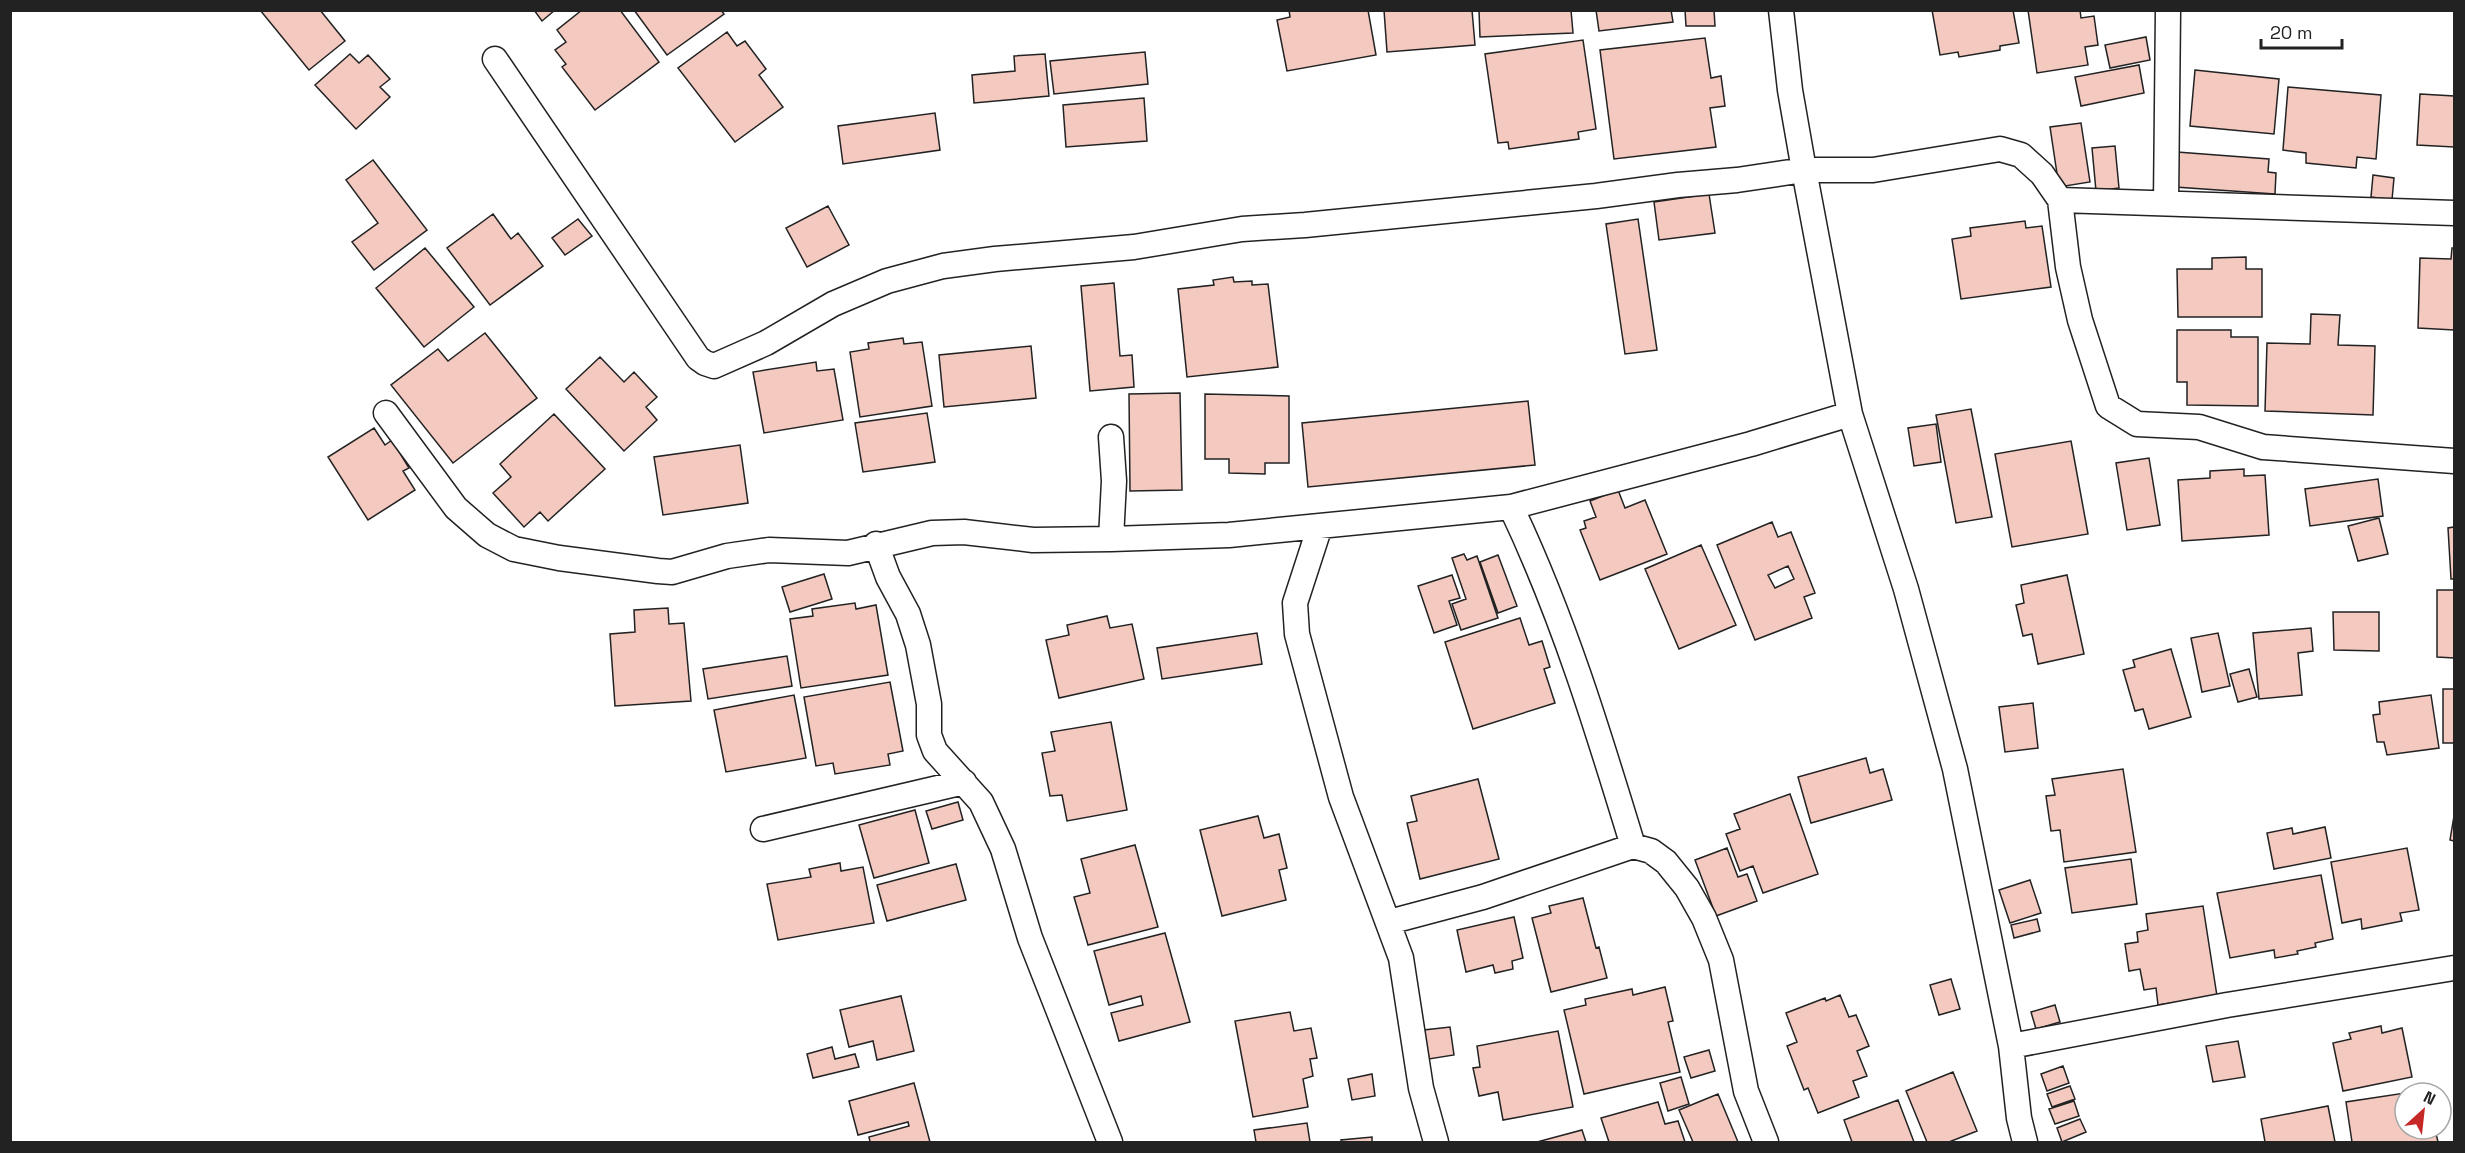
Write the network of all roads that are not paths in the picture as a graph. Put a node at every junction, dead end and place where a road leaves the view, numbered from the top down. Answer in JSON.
{"nodes":[{"id":1,"x":1781,"y":10,"type":"edge"},
{"id":2,"x":2168,"y":10,"type":"edge"},
{"id":3,"x":495,"y":59,"type":"dead end"},
{"id":4,"x":1804,"y":170,"type":"junction"},
{"id":5,"x":2060,"y":200,"type":"junction"},
{"id":6,"x":2166,"y":203,"type":"junction"},
{"id":7,"x":2454,"y":213,"type":"edge"},
{"id":8,"x":386,"y":412,"type":"dead end"},
{"id":9,"x":1850,"y":414,"type":"junction"},
{"id":10,"x":1111,"y":437,"type":"dead end"},
{"id":11,"x":2454,"y":461,"type":"edge"},
{"id":12,"x":1511,"y":507,"type":"junction"},
{"id":13,"x":1320,"y":526,"type":"junction"},
{"id":14,"x":1111,"y":538,"type":"junction"},
{"id":15,"x":876,"y":544,"type":"junction"},
{"id":16,"x":964,"y":782,"type":"junction"},
{"id":17,"x":763,"y":829,"type":"dead end"},
{"id":18,"x":1633,"y":846,"type":"junction"},
{"id":19,"x":1389,"y":922,"type":"junction"},
{"id":20,"x":2454,"y":968,"type":"edge"},
{"id":21,"x":2011,"y":1046,"type":"junction"},
{"id":22,"x":1103,"y":1141,"type":"edge"},
{"id":23,"x":1436,"y":1143,"type":"edge"},
{"id":24,"x":1766,"y":1143,"type":"edge"},
{"id":25,"x":2025,"y":1143,"type":"edge"}],
"edges":[{"from":1,"to":4,"type":"street"},
{"from":2,"to":6,"type":"street"},
{"from":3,"to":4,"type":"street"},
{"from":4,"to":5,"type":"street"},
{"from":4,"to":9,"type":"street"},
{"from":5,"to":6,"type":"street"},
{"from":5,"to":11,"type":"street"},
{"from":6,"to":7,"type":"street"},
{"from":8,"to":15,"type":"street"},
{"from":9,"to":12,"type":"street"},
{"from":9,"to":21,"type":"street"},
{"from":10,"to":14,"type":"street"},
{"from":12,"to":13,"type":"street"},
{"from":12,"to":18,"type":"street"},
{"from":13,"to":14,"type":"street"},
{"from":13,"to":19,"type":"street"},
{"from":14,"to":15,"type":"street"},
{"from":15,"to":16,"type":"street"},
{"from":16,"to":17,"type":"street"},
{"from":16,"to":22,"type":"street"},
{"from":18,"to":19,"type":"street"},
{"from":18,"to":24,"type":"street"},
{"from":19,"to":23,"type":"street"},
{"from":20,"to":21,"type":"street"},
{"from":21,"to":25,"type":"street"}]}
